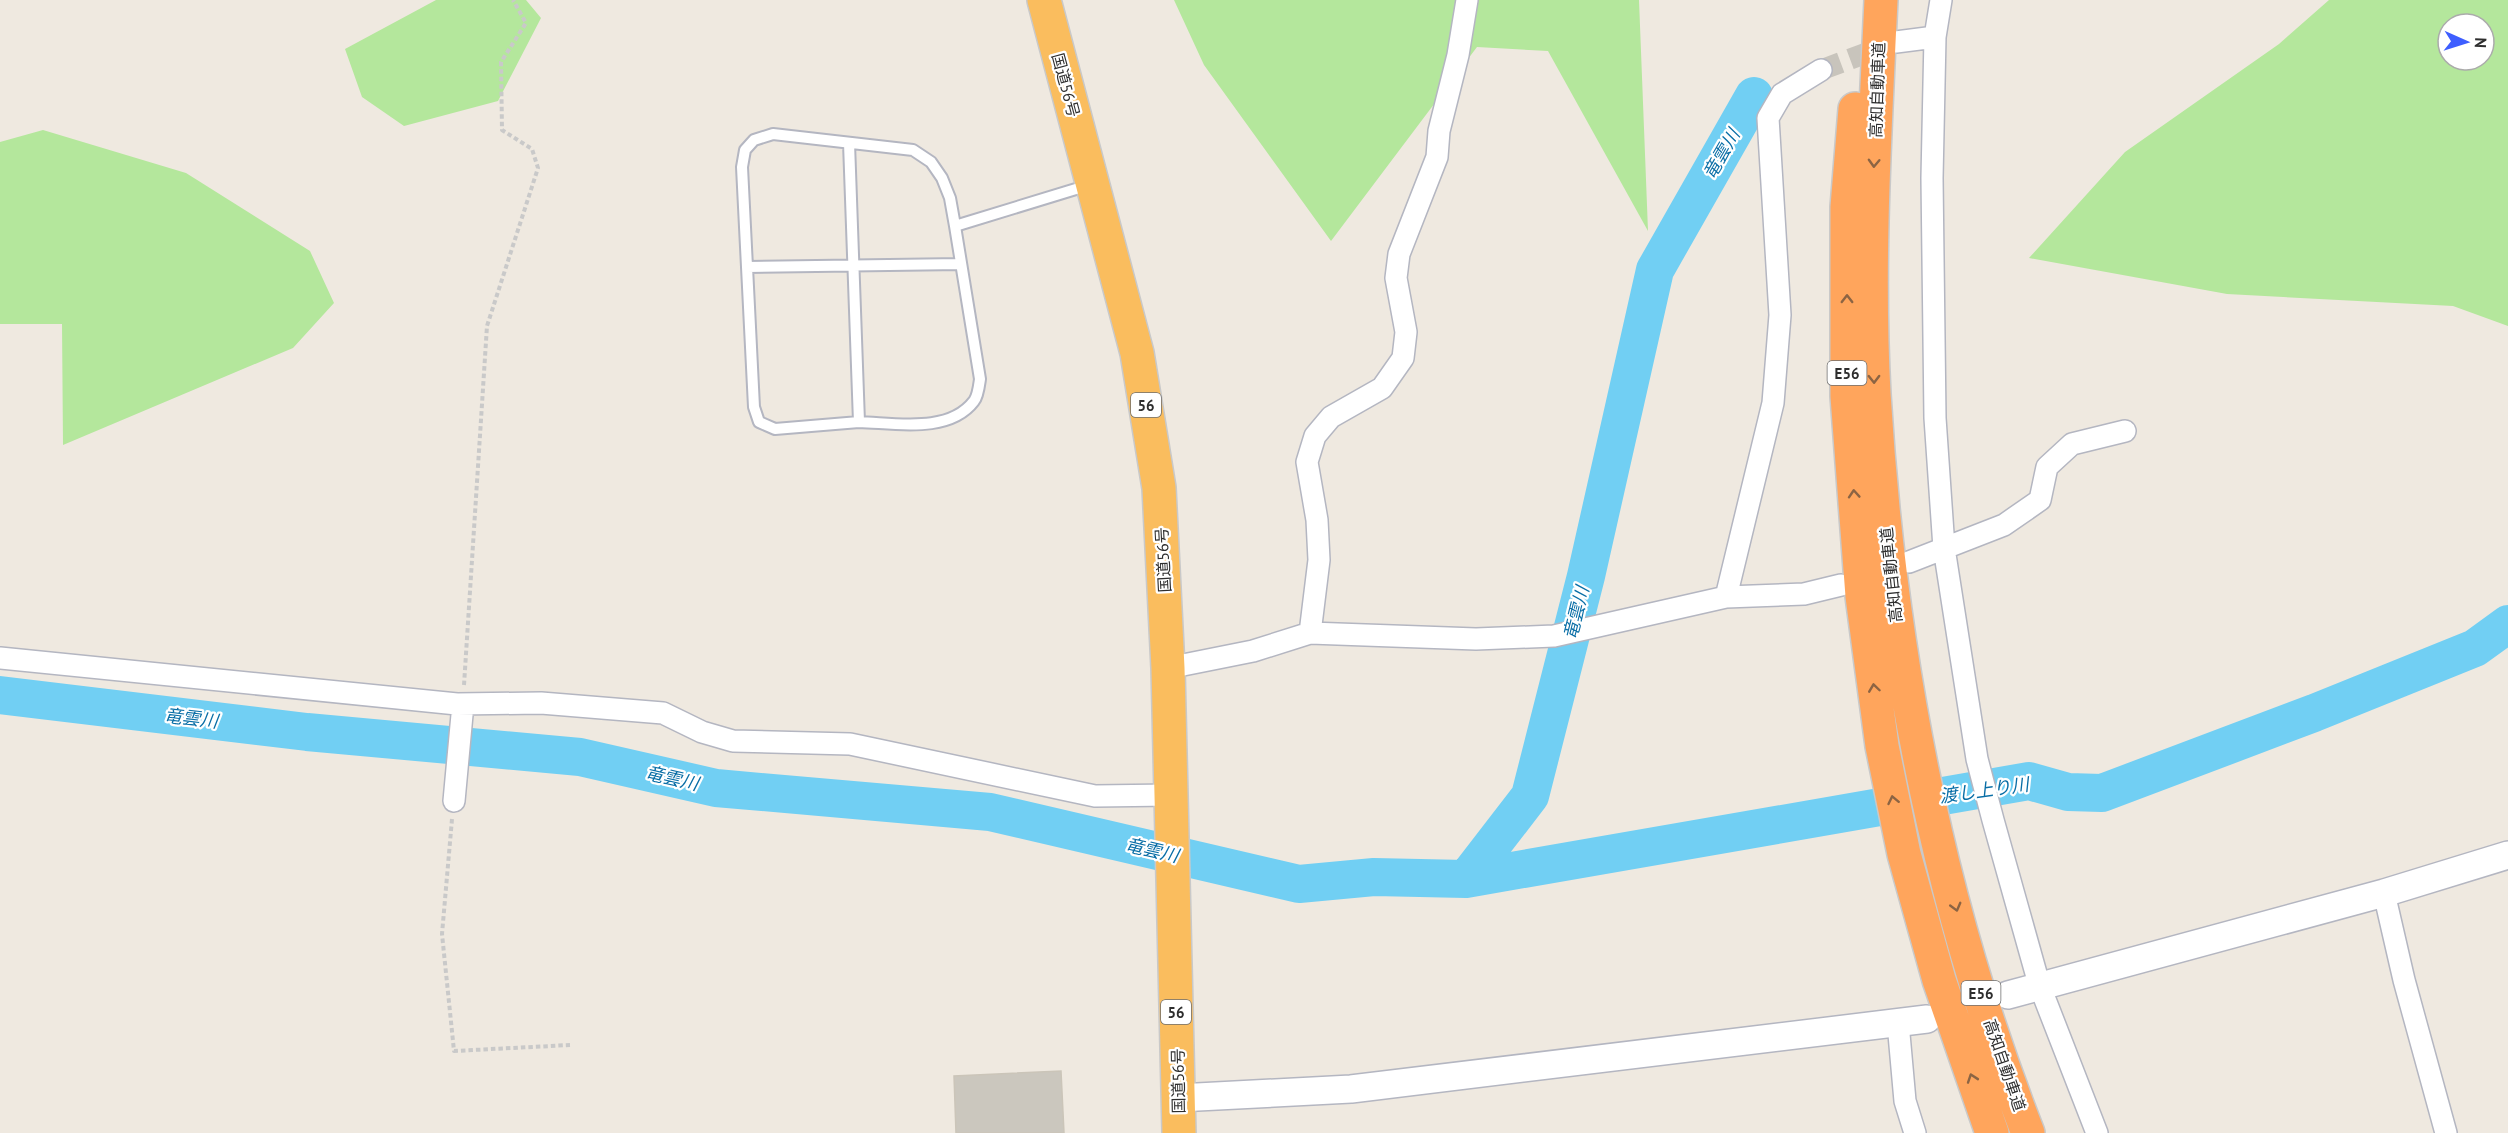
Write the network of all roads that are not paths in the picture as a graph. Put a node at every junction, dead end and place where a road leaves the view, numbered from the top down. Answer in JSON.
{"nodes":[{"id":1,"x":1467,"y":0,"type":"edge"},
{"id":2,"x":1865,"y":0,"type":"edge"},
{"id":3,"x":1881,"y":0,"type":"edge"},
{"id":4,"x":1941,"y":0,"type":"edge"},
{"id":5,"x":1052,"y":2,"type":"edge"},
{"id":6,"x":1935,"y":37,"type":"junction"},
{"id":7,"x":1896,"y":42,"type":"tunnel mouth"},
{"id":8,"x":1821,"y":70,"type":"tunnel mouth"},
{"id":9,"x":849,"y":142,"type":"junction"},
{"id":10,"x":1092,"y":184,"type":"junction"},
{"id":11,"x":956,"y":226,"type":"junction"},
{"id":12,"x":961,"y":264,"type":"junction"},
{"id":13,"x":853,"y":265,"type":"junction"},
{"id":14,"x":747,"y":267,"type":"junction"},
{"id":15,"x":858,"y":422,"type":"junction"},
{"id":16,"x":2125,"y":431,"type":"dead end"},
{"id":17,"x":1944,"y":548,"type":"junction"},
{"id":18,"x":1909,"y":562,"type":"dead end"},
{"id":19,"x":1841,"y":585,"type":"dead end"},
{"id":20,"x":1726,"y":597,"type":"junction"},
{"id":21,"x":1310,"y":633,"type":"junction"},
{"id":22,"x":0,"y":658,"type":"edge"},
{"id":23,"x":1168,"y":668,"type":"junction"},
{"id":24,"x":463,"y":704,"type":"junction"},
{"id":25,"x":454,"y":801,"type":"road end"},
{"id":26,"x":1171,"y":808,"type":"junction"},
{"id":27,"x":2508,"y":855,"type":"edge"},
{"id":28,"x":2384,"y":893,"type":"junction"},
{"id":29,"x":2039,"y":984,"type":"junction"},
{"id":30,"x":2008,"y":995,"type":"dead end"},
{"id":31,"x":1927,"y":1019,"type":"dead end"},
{"id":32,"x":1898,"y":1023,"type":"junction"},
{"id":33,"x":1178,"y":1098,"type":"junction"},
{"id":34,"x":1179,"y":1133,"type":"edge"},
{"id":35,"x":1915,"y":1133,"type":"edge"},
{"id":36,"x":1992,"y":1133,"type":"edge"},
{"id":37,"x":2028,"y":1133,"type":"edge"},
{"id":38,"x":2097,"y":1133,"type":"edge"},
{"id":39,"x":2446,"y":1133,"type":"edge"}],
"edges":[{"from":1,"to":21,"type":"street"},
{"from":36,"to":2,"type":"highway","name":"高知自動車道","number":"E56","one_way":true},
{"from":3,"to":37,"type":"highway","name":"高知自動車道","number":"E56","one_way":true},
{"from":4,"to":6,"type":"street"},
{"from":5,"to":10,"type":"highway","name":"国道56号","number":"56"},
{"from":6,"to":7,"type":"street"},
{"from":6,"to":17,"type":"street"},
{"from":8,"to":20,"type":"street"},
{"from":9,"to":11,"type":"lane"},
{"from":9,"to":13,"type":"lane"},
{"from":9,"to":14,"type":"lane"},
{"from":10,"to":11,"type":"lane"},
{"from":10,"to":23,"type":"highway","name":"国道56号","number":"56"},
{"from":11,"to":12,"type":"lane"},
{"from":12,"to":13,"type":"lane"},
{"from":12,"to":15,"type":"lane"},
{"from":13,"to":14,"type":"lane"},
{"from":13,"to":15,"type":"lane"},
{"from":14,"to":15,"type":"lane"},
{"from":16,"to":17,"type":"street"},
{"from":17,"to":18,"type":"street"},
{"from":17,"to":29,"type":"street"},
{"from":19,"to":20,"type":"street"},
{"from":20,"to":21,"type":"street"},
{"from":21,"to":23,"type":"street"},
{"from":22,"to":24,"type":"street"},
{"from":23,"to":26,"type":"highway","name":"国道56号","number":"56"},
{"from":24,"to":25,"type":"street"},
{"from":24,"to":26,"type":"street"},
{"from":26,"to":33,"type":"highway","name":"国道56号","number":"56"},
{"from":27,"to":28,"type":"street"},
{"from":28,"to":29,"type":"street"},
{"from":28,"to":39,"type":"street"},
{"from":29,"to":30,"type":"street"},
{"from":29,"to":38,"type":"street"},
{"from":31,"to":32,"type":"street"},
{"from":32,"to":33,"type":"street"},
{"from":32,"to":35,"type":"street"},
{"from":33,"to":34,"type":"highway","name":"国道56号","number":"56"}]}
